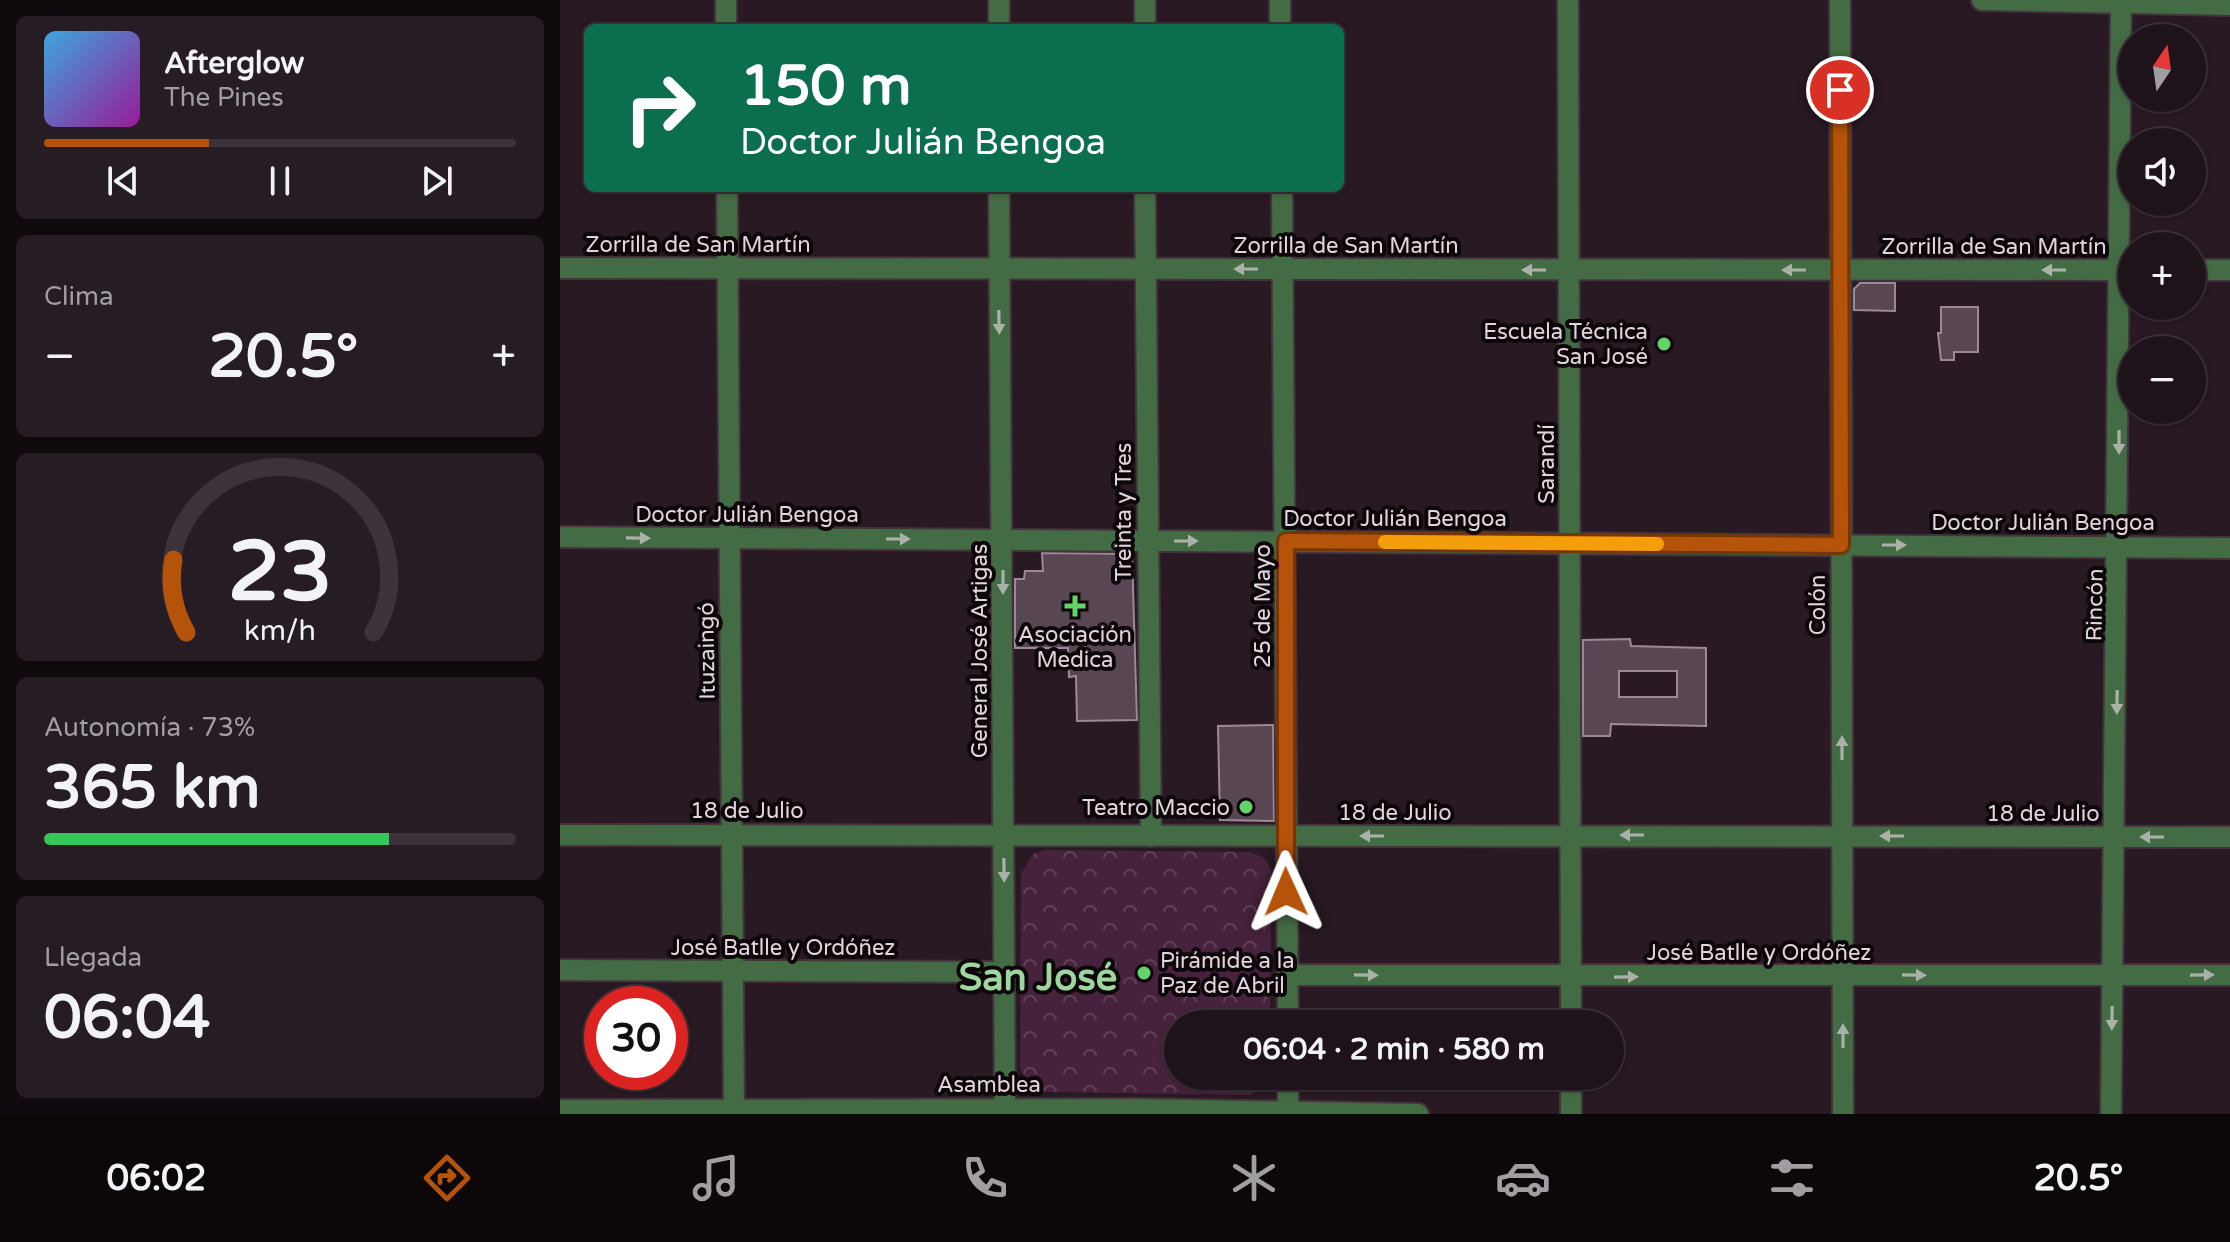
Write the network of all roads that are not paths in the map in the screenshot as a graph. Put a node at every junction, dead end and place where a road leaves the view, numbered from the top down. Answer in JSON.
{"nodes":[{"id":1,"x":726,"y":0,"type":"edge"},
{"id":2,"x":999,"y":0,"type":"edge"},
{"id":3,"x":1145,"y":0,"type":"edge"},
{"id":4,"x":1280,"y":0,"type":"edge"},
{"id":5,"x":1568,"y":0,"type":"edge"},
{"id":6,"x":1840,"y":0,"type":"edge"},
{"id":7,"x":1982,"y":0,"type":"edge"},
{"id":8,"x":2121,"y":2,"type":"edge"},
{"id":9,"x":2230,"y":5,"type":"edge"},
{"id":10,"x":726,"y":24,"type":"edge"},
{"id":11,"x":999,"y":24,"type":"edge"},
{"id":12,"x":1145,"y":24,"type":"edge"},
{"id":13,"x":1280,"y":24,"type":"edge"},
{"id":14,"x":727,"y":192,"type":"edge"},
{"id":15,"x":999,"y":192,"type":"edge"},
{"id":16,"x":1145,"y":192,"type":"edge"},
{"id":17,"x":1282,"y":192,"type":"edge"},
{"id":18,"x":2125,"y":232,"type":"edge"},
{"id":19,"x":560,"y":268,"type":"edge"},
{"id":20,"x":727,"y":269,"type":"junction"},
{"id":21,"x":999,"y":269,"type":"junction"},
{"id":22,"x":1145,"y":269,"type":"junction"},
{"id":23,"x":1282,"y":269,"type":"junction"},
{"id":24,"x":1569,"y":270,"type":"junction"},
{"id":25,"x":1840,"y":270,"type":"junction"},
{"id":26,"x":2118,"y":270,"type":"edge"},
{"id":27,"x":2206,"y":270,"type":"edge"},
{"id":28,"x":2230,"y":270,"type":"edge"},
{"id":29,"x":2125,"y":320,"type":"edge"},
{"id":30,"x":560,"y":537,"type":"edge"},
{"id":31,"x":728,"y":538,"type":"junction"},
{"id":32,"x":1003,"y":540,"type":"junction"},
{"id":33,"x":1147,"y":541,"type":"junction"},
{"id":34,"x":1286,"y":541,"type":"junction"},
{"id":35,"x":1570,"y":543,"type":"junction"},
{"id":36,"x":1841,"y":545,"type":"junction"},
{"id":37,"x":2119,"y":547,"type":"junction"},
{"id":38,"x":2230,"y":548,"type":"edge"},
{"id":39,"x":732,"y":834,"type":"junction"},
{"id":40,"x":1003,"y":834,"type":"junction"},
{"id":41,"x":1571,"y":834,"type":"junction"},
{"id":42,"x":560,"y":835,"type":"edge"},
{"id":43,"x":1843,"y":835,"type":"junction"},
{"id":44,"x":1151,"y":836,"type":"junction"},
{"id":45,"x":1285,"y":836,"type":"junction"},
{"id":46,"x":2115,"y":837,"type":"junction"},
{"id":47,"x":2230,"y":837,"type":"edge"},
{"id":48,"x":560,"y":970,"type":"edge"},
{"id":49,"x":733,"y":970,"type":"junction"},
{"id":50,"x":1006,"y":972,"type":"junction"},
{"id":51,"x":1843,"y":974,"type":"junction"},
{"id":52,"x":1288,"y":975,"type":"junction"},
{"id":53,"x":2230,"y":975,"type":"edge"},
{"id":54,"x":1572,"y":977,"type":"junction"},
{"id":55,"x":2113,"y":977,"type":"junction"},
{"id":56,"x":1288,"y":1010,"type":"edge"},
{"id":57,"x":1571,"y":1010,"type":"edge"},
{"id":58,"x":1288,"y":1090,"type":"edge"},
{"id":59,"x":1571,"y":1090,"type":"edge"},
{"id":60,"x":560,"y":1110,"type":"edge"},
{"id":61,"x":1005,"y":1111,"type":"edge"},
{"id":62,"x":1138,"y":1111,"type":"edge"},
{"id":63,"x":734,"y":1112,"type":"edge"},
{"id":64,"x":1288,"y":1113,"type":"edge"},
{"id":65,"x":1418,"y":1114,"type":"edge"},
{"id":66,"x":1571,"y":1114,"type":"edge"},
{"id":67,"x":1843,"y":1114,"type":"edge"},
{"id":68,"x":2111,"y":1114,"type":"edge"}],
"edges":[{"from":1,"to":10,"type":"street"},
{"from":2,"to":11,"type":"street"},
{"from":3,"to":12,"type":"street"},
{"from":4,"to":13,"type":"street"},
{"from":5,"to":24,"type":"street","name":"Sarandí"},
{"from":6,"to":25,"type":"street","name":"Colón"},
{"from":7,"to":8,"type":"street"},
{"from":8,"to":9,"type":"street"},
{"from":8,"to":18,"type":"street","name":"Rincón"},
{"from":14,"to":20,"type":"street","name":"Ituzaingó"},
{"from":15,"to":21,"type":"street","name":"General José Artigas"},
{"from":16,"to":22,"type":"street","name":"Treinta y Tres"},
{"from":17,"to":23,"type":"street","name":"25 de Mayo"},
{"from":19,"to":20,"type":"street","name":"Zorrilla de San Martín"},
{"from":20,"to":21,"type":"street","name":"Zorrilla de San Martín"},
{"from":20,"to":31,"type":"street","name":"Ituzaingó"},
{"from":21,"to":22,"type":"street","name":"Zorrilla de San Martín"},
{"from":21,"to":32,"type":"street","name":"General José Artigas","one_way":true},
{"from":23,"to":22,"type":"street","name":"Zorrilla de San Martín","one_way":true},
{"from":22,"to":33,"type":"street","name":"Treinta y Tres"},
{"from":24,"to":23,"type":"street","name":"Zorrilla de San Martín","one_way":true},
{"from":23,"to":34,"type":"street","name":"25 de Mayo"},
{"from":25,"to":24,"type":"street","name":"Zorrilla de San Martín","one_way":true},
{"from":24,"to":35,"type":"street","name":"Sarandí"},
{"from":26,"to":25,"type":"street","name":"Zorrilla de San Martín","one_way":true},
{"from":25,"to":36,"type":"street","name":"Colón"},
{"from":27,"to":28,"type":"street"},
{"from":29,"to":37,"type":"street","name":"Rincón","one_way":true},
{"from":30,"to":31,"type":"street","name":"Doctor Julián Bengoa","one_way":true},
{"from":31,"to":32,"type":"street","name":"Doctor Julián Bengoa","one_way":true},
{"from":31,"to":39,"type":"street","name":"Ituzaingó"},
{"from":32,"to":33,"type":"street","name":"Doctor Julián Bengoa"},
{"from":32,"to":40,"type":"street","name":"General José Artigas","one_way":true},
{"from":33,"to":34,"type":"street","name":"Doctor Julián Bengoa","one_way":true},
{"from":33,"to":44,"type":"street","name":"Treinta y Tres"},
{"from":34,"to":35,"type":"street","name":"Doctor Julián Bengoa"},
{"from":34,"to":45,"type":"street","name":"25 de Mayo"},
{"from":35,"to":36,"type":"street","name":"Doctor Julián Bengoa"},
{"from":35,"to":41,"type":"street","name":"Sarandí"},
{"from":36,"to":37,"type":"street","name":"Doctor Julián Bengoa","one_way":true},
{"from":43,"to":36,"type":"street","name":"Colón","one_way":true},
{"from":37,"to":38,"type":"street","name":"Doctor Julián Bengoa"},
{"from":37,"to":46,"type":"street","name":"Rincón","one_way":true},
{"from":39,"to":40,"type":"street","name":"18 de Julio"},
{"from":39,"to":42,"type":"street","name":"18 de Julio"},
{"from":39,"to":49,"type":"street","name":"Ituzaingó"},
{"from":40,"to":44,"type":"street","name":"18 de Julio"},
{"from":40,"to":50,"type":"street","name":"General José Artigas","one_way":true},
{"from":43,"to":41,"type":"street","name":"18 de Julio","one_way":true},
{"from":41,"to":45,"type":"street","name":"18 de Julio","one_way":true},
{"from":41,"to":54,"type":"street","name":"Sarandí"},
{"from":46,"to":43,"type":"street","name":"18 de Julio","one_way":true},
{"from":43,"to":51,"type":"street","name":"Colón"},
{"from":44,"to":45,"type":"street","name":"18 de Julio"},
{"from":45,"to":52,"type":"street","name":"25 de Mayo"},
{"from":47,"to":46,"type":"street","name":"18 de Julio","one_way":true},
{"from":46,"to":55,"type":"street","name":"Rincón"},
{"from":48,"to":49,"type":"street","name":"José Batlle y Ordóñez"},
{"from":49,"to":50,"type":"street","name":"José Batlle y Ordóñez"},
{"from":49,"to":63,"type":"street","name":"Ituzaingó"},
{"from":50,"to":61,"type":"street","name":"General José Artigas"},
{"from":54,"to":51,"type":"street","name":"José Batlle y Ordóñez","one_way":true},
{"from":51,"to":55,"type":"street","name":"José Batlle y Ordóñez","one_way":true},
{"from":67,"to":51,"type":"street","name":"Colón","one_way":true},
{"from":52,"to":54,"type":"street","name":"José Batlle y Ordóñez","one_way":true},
{"from":52,"to":56,"type":"street","name":"25 de Mayo"},
{"from":55,"to":53,"type":"street","name":"José Batlle y Ordóñez","one_way":true},
{"from":54,"to":57,"type":"street","name":"Sarandí"},
{"from":55,"to":68,"type":"street","name":"Rincón","one_way":true},
{"from":58,"to":64,"type":"street"},
{"from":59,"to":66,"type":"street"},
{"from":60,"to":63,"type":"street","name":"Asamblea"},
{"from":61,"to":62,"type":"street","name":"Asamblea"},
{"from":61,"to":63,"type":"street","name":"Asamblea"},
{"from":62,"to":64,"type":"street","name":"Asamblea"},
{"from":64,"to":65,"type":"street","name":"Asamblea"}]}
